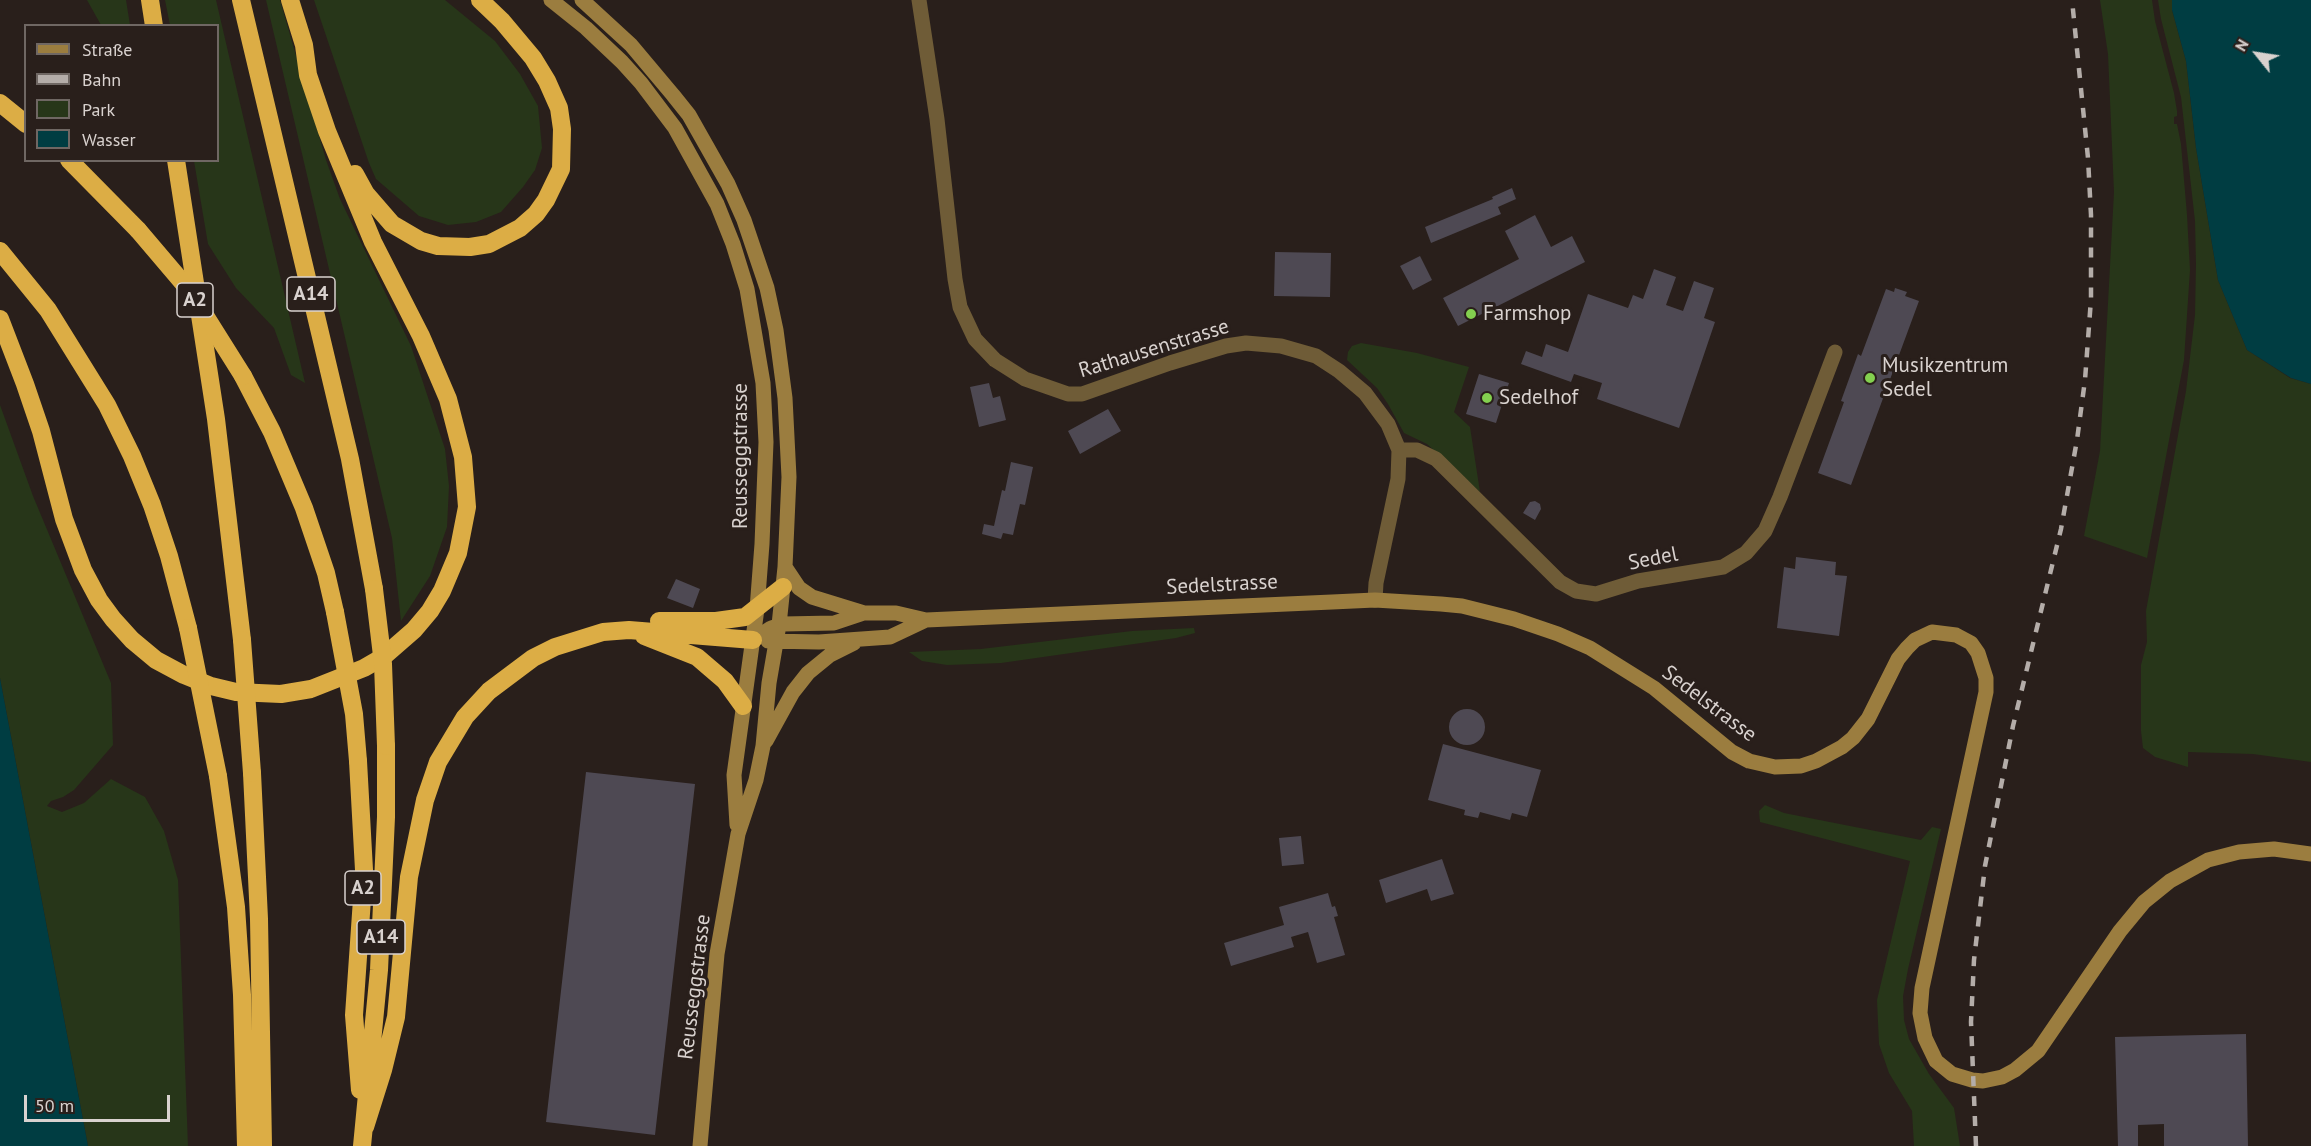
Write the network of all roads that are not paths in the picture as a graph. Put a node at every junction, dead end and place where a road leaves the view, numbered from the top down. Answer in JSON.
{"nodes":[{"id":1,"x":150,"y":0,"type":"edge"},
{"id":2,"x":241,"y":0,"type":"edge"},
{"id":3,"x":290,"y":0,"type":"edge"},
{"id":4,"x":480,"y":0,"type":"edge"},
{"id":5,"x":551,"y":0,"type":"edge"},
{"id":6,"x":582,"y":0,"type":"edge"},
{"id":7,"x":919,"y":0,"type":"edge"},
{"id":8,"x":154,"y":24,"type":"edge"},
{"id":9,"x":304,"y":45,"type":"junction"},
{"id":10,"x":0,"y":104,"type":"edge"},
{"id":11,"x":24,"y":122,"type":"edge"},
{"id":12,"x":71,"y":162,"type":"edge"},
{"id":13,"x":176,"y":162,"type":"edge"},
{"id":14,"x":0,"y":250,"type":"edge"},
{"id":15,"x":0,"y":320,"type":"edge"},
{"id":16,"x":1835,"y":352,"type":"dead end"},
{"id":17,"x":1399,"y":450,"type":"junction"},
{"id":18,"x":785,"y":567,"type":"junction"},
{"id":19,"x":783,"y":587,"type":"junction"},
{"id":20,"x":1375,"y":600,"type":"junction"},
{"id":21,"x":757,"y":609,"type":"junction"},
{"id":22,"x":864,"y":613,"type":"junction"},
{"id":23,"x":926,"y":620,"type":"junction"},
{"id":24,"x":779,"y":625,"type":"junction"},
{"id":25,"x":628,"y":630,"type":"junction"},
{"id":26,"x":863,"y":639,"type":"junction"},
{"id":27,"x":753,"y":640,"type":"junction"},
{"id":28,"x":776,"y":641,"type":"junction"},
{"id":29,"x":743,"y":706,"type":"junction"},
{"id":30,"x":763,"y":746,"type":"junction"},
{"id":31,"x":738,"y":834,"type":"junction"},
{"id":32,"x":2311,"y":854,"type":"edge"},
{"id":33,"x":365,"y":1127,"type":"junction"},
{"id":34,"x":246,"y":1146,"type":"edge"},
{"id":35,"x":263,"y":1146,"type":"edge"},
{"id":36,"x":362,"y":1146,"type":"edge"},
{"id":37,"x":700,"y":1146,"type":"edge"}],
"edges":[{"from":1,"to":8,"type":"highway"},
{"from":2,"to":33,"type":"highway","number":"A14","bridge":true},
{"from":3,"to":9,"type":"highway"},
{"from":4,"to":9,"type":"highway"},
{"from":5,"to":21,"type":"main road","name":"Reusseggstrasse"},
{"from":6,"to":18,"type":"main road","name":"Reusseggstrasse"},
{"from":7,"to":17,"type":"street","name":"Rathausenstrasse"},
{"from":9,"to":15,"type":"highway"},
{"from":10,"to":11,"type":"highway"},
{"from":12,"to":33,"type":"highway","number":"A2","bridge":true},
{"from":13,"to":35,"type":"highway","bridge":true},
{"from":14,"to":34,"type":"highway","bridge":true},
{"from":16,"to":17,"type":"street","name":"Sedel"},
{"from":17,"to":20,"type":"street","name":"Rathausenstrasse"},
{"from":18,"to":19,"type":"main road","name":"Reusseggstrasse"},
{"from":18,"to":22,"type":"main road"},
{"from":19,"to":21,"type":"highway","number":"A2"},
{"from":19,"to":24,"type":"main road","name":"Reusseggstrasse"},
{"from":20,"to":23,"type":"main road","name":"Sedelstrasse"},
{"from":20,"to":32,"type":"main road","name":"Sedelstrasse"},
{"from":21,"to":25,"type":"highway","number":"A2"},
{"from":21,"to":27,"type":"main road","name":"Reusseggstrasse"},
{"from":22,"to":23,"type":"main road","name":"Sedelstrasse"},
{"from":22,"to":24,"type":"main road","name":"Sedelstrasse"},
{"from":23,"to":26,"type":"main road","name":"Sedelstrasse"},
{"from":24,"to":27,"type":"main road","name":"Sedelstrasse"},
{"from":24,"to":28,"type":"main road","name":"Reusseggstrasse"},
{"from":25,"to":27,"type":"highway","number":"A2"},
{"from":25,"to":29,"type":"highway","number":"A2"},
{"from":25,"to":33,"type":"highway","number":"A2"},
{"from":26,"to":28,"type":"main road","name":"Sedelstrasse"},
{"from":26,"to":30,"type":"main road"},
{"from":27,"to":28,"type":"main road","name":"Sedelstrasse"},
{"from":27,"to":29,"type":"main road","name":"Reusseggstrasse"},
{"from":28,"to":30,"type":"main road","name":"Reusseggstrasse"},
{"from":29,"to":31,"type":"main road","name":"Reusseggstrasse"},
{"from":30,"to":31,"type":"main road","name":"Reusseggstrasse"},
{"from":31,"to":37,"type":"main road","name":"Reusseggstrasse"},
{"from":33,"to":36,"type":"highway","number":"A2"}]}
